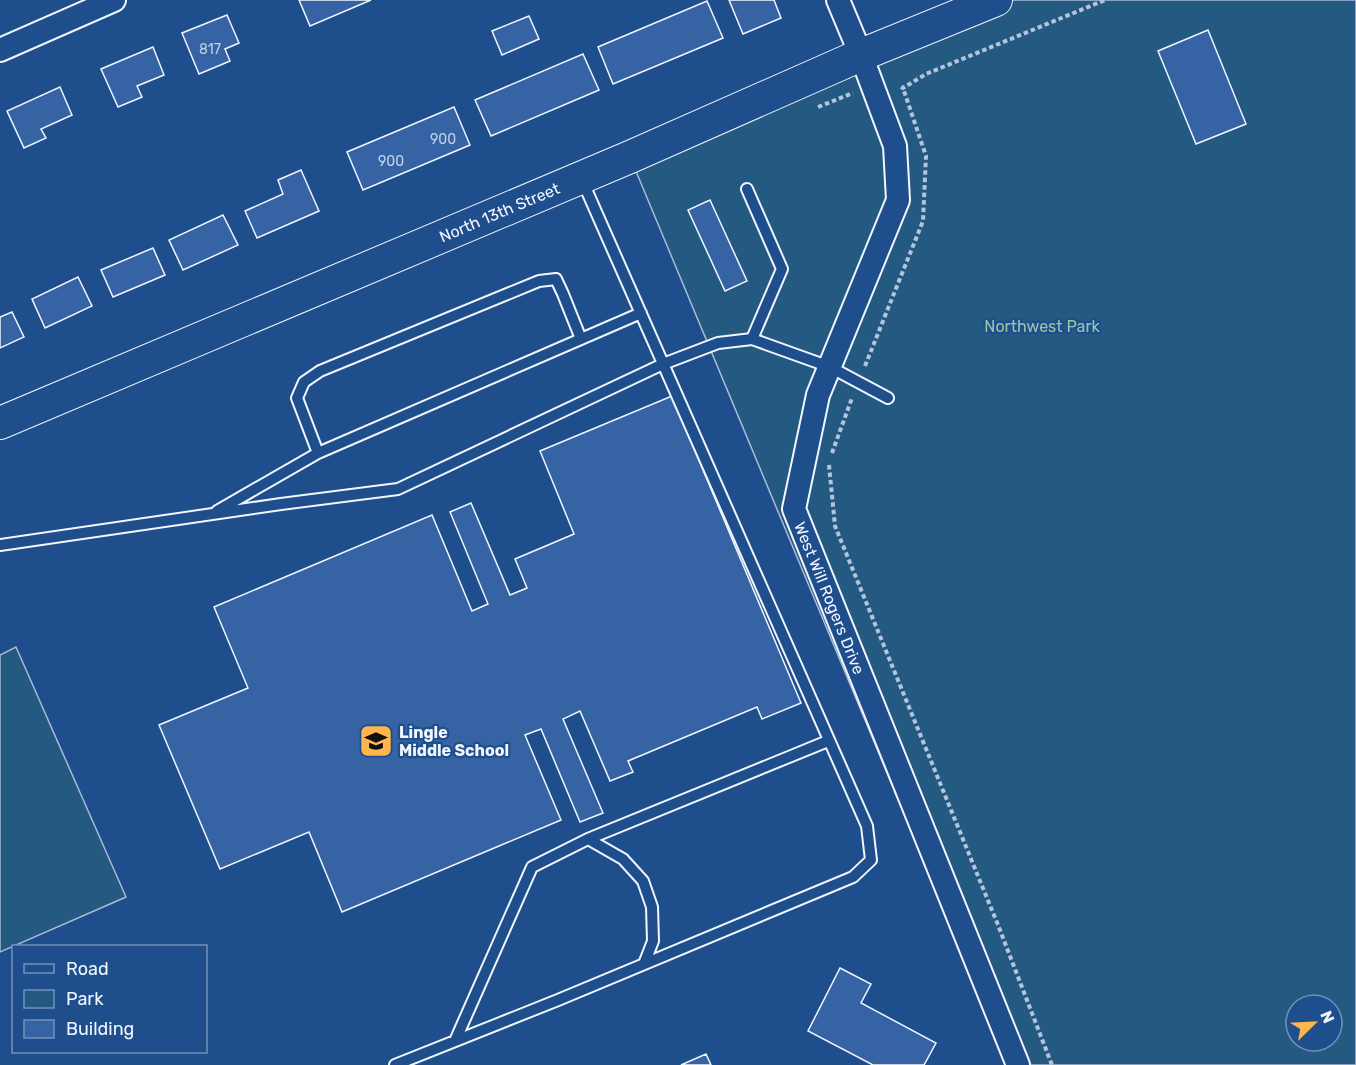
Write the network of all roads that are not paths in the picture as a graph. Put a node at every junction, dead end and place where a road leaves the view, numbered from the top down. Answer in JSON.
{"nodes":[{"id":1,"x":114,"y":0,"type":"edge"},
{"id":2,"x":838,"y":0,"type":"edge"},
{"id":3,"x":996,"y":0,"type":"edge"},
{"id":4,"x":0,"y":50,"type":"edge"},
{"id":5,"x":861,"y":55,"type":"junction"},
{"id":6,"x":581,"y":178,"type":"junction"},
{"id":7,"x":747,"y":189,"type":"dead end"},
{"id":8,"x":641,"y":313,"type":"junction"},
{"id":9,"x":581,"y":339,"type":"junction"},
{"id":10,"x":752,"y":339,"type":"junction"},
{"id":11,"x":663,"y":364,"type":"junction"},
{"id":12,"x":830,"y":367,"type":"junction"},
{"id":13,"x":888,"y":398,"type":"dead end"},
{"id":14,"x":0,"y":423,"type":"edge"},
{"id":15,"x":318,"y":453,"type":"junction"},
{"id":16,"x":212,"y":514,"type":"junction"},
{"id":17,"x":0,"y":545,"type":"edge"},
{"id":18,"x":828,"y":741,"type":"junction"},
{"id":19,"x":588,"y":839,"type":"junction"},
{"id":20,"x":644,"y":964,"type":"junction"},
{"id":21,"x":455,"y":1041,"type":"junction"},
{"id":22,"x":395,"y":1065,"type":"edge"},
{"id":23,"x":1018,"y":1065,"type":"edge"}],
"edges":[{"from":1,"to":4,"type":"street"},
{"from":2,"to":5,"type":"street","name":"West Will Rogers Drive"},
{"from":3,"to":5,"type":"main road","name":"North 13th Street"},
{"from":5,"to":6,"type":"main road","name":"North 13th Street"},
{"from":5,"to":12,"type":"street","name":"West Will Rogers Drive"},
{"from":6,"to":8,"type":"lane"},
{"from":6,"to":14,"type":"main road","name":"North 13th Street"},
{"from":7,"to":10,"type":"lane"},
{"from":8,"to":9,"type":"lane"},
{"from":8,"to":11,"type":"lane"},
{"from":9,"to":15,"type":"lane"},
{"from":9,"to":15,"type":"lane"},
{"from":10,"to":11,"type":"lane"},
{"from":10,"to":12,"type":"lane"},
{"from":11,"to":16,"type":"lane"},
{"from":11,"to":18,"type":"lane"},
{"from":12,"to":13,"type":"lane"},
{"from":12,"to":23,"type":"street","name":"West Will Rogers Drive"},
{"from":15,"to":16,"type":"lane"},
{"from":16,"to":17,"type":"lane"},
{"from":18,"to":19,"type":"lane"},
{"from":18,"to":20,"type":"lane"},
{"from":19,"to":20,"type":"lane"},
{"from":19,"to":21,"type":"lane"},
{"from":20,"to":21,"type":"lane"},
{"from":21,"to":22,"type":"lane"}]}
